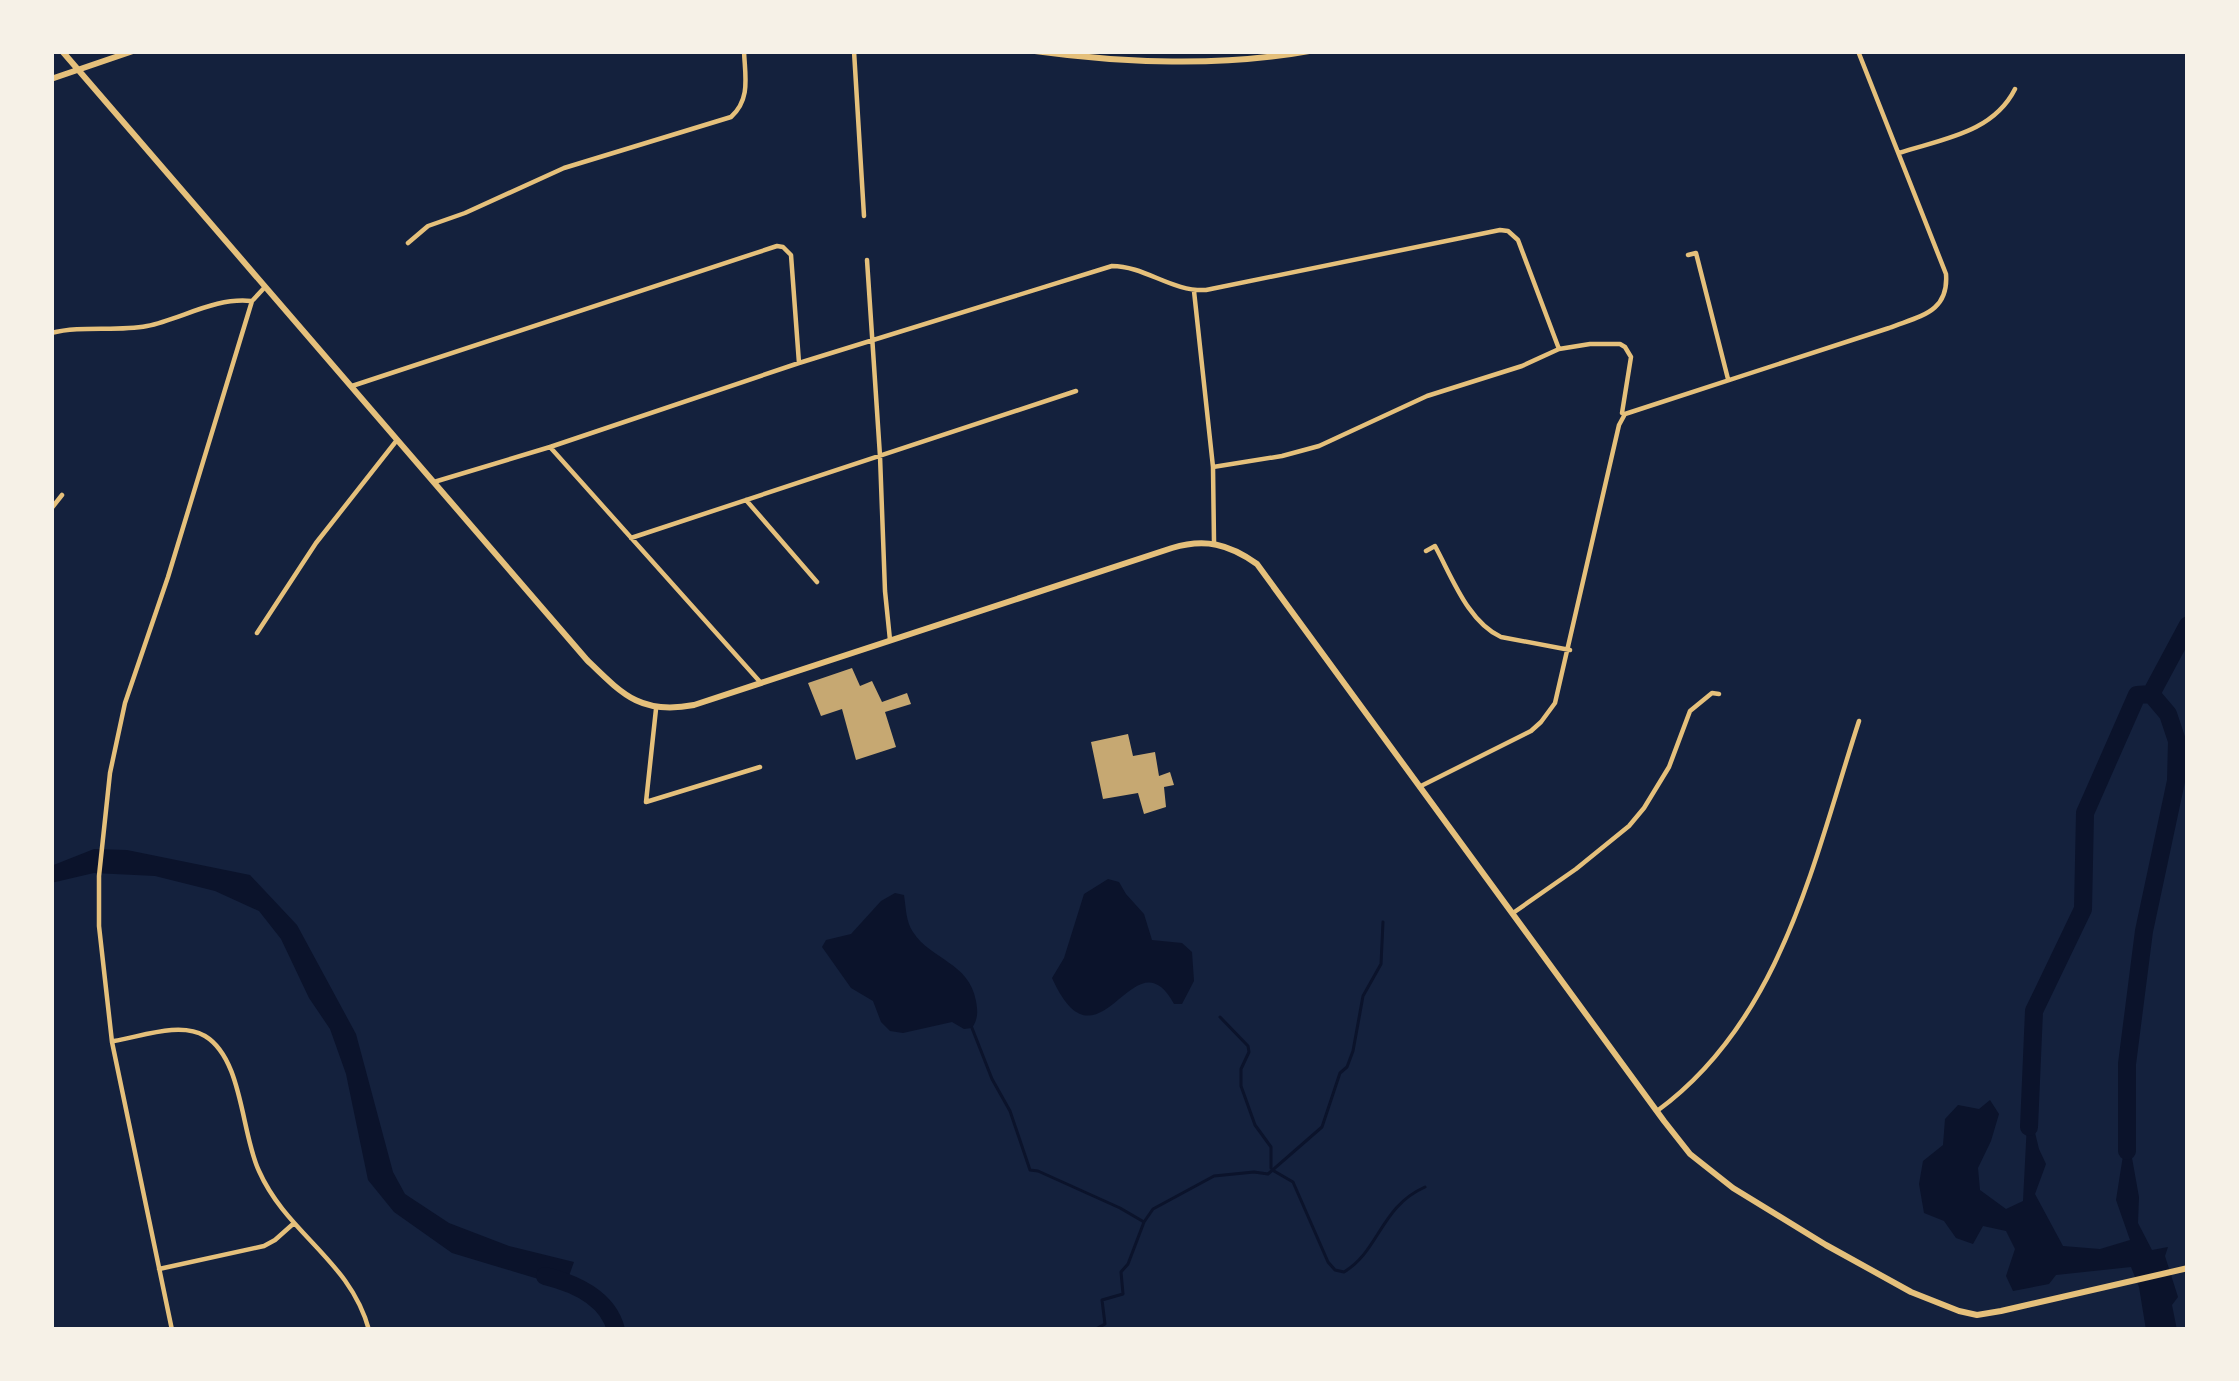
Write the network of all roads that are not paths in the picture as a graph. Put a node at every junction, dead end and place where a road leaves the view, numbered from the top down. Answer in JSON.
{"nodes":[{"id":1,"x":62,"y":51,"type":"edge"},
{"id":2,"x":133,"y":51,"type":"edge"},
{"id":3,"x":744,"y":51,"type":"edge"},
{"id":4,"x":854,"y":51,"type":"edge"},
{"id":5,"x":1035,"y":51,"type":"edge"},
{"id":6,"x":1309,"y":51,"type":"edge"},
{"id":7,"x":1858,"y":51,"type":"edge"},
{"id":8,"x":79,"y":70,"type":"junction"},
{"id":9,"x":51,"y":80,"type":"edge"},
{"id":10,"x":2015,"y":88,"type":"dead end"},
{"id":11,"x":1898,"y":153,"type":"junction"},
{"id":12,"x":864,"y":216,"type":"dead end"},
{"id":13,"x":408,"y":243,"type":"dead end"},
{"id":14,"x":1688,"y":255,"type":"dead end"},
{"id":15,"x":867,"y":260,"type":"dead end"},
{"id":16,"x":266,"y":287,"type":"junction"},
{"id":17,"x":1194,"y":290,"type":"junction"},
{"id":18,"x":252,"y":302,"type":"junction"},
{"id":19,"x":51,"y":333,"type":"edge"},
{"id":20,"x":871,"y":341,"type":"junction"},
{"id":21,"x":1559,"y":350,"type":"junction"},
{"id":22,"x":799,"y":363,"type":"junction"},
{"id":23,"x":1728,"y":379,"type":"junction"},
{"id":24,"x":352,"y":386,"type":"junction"},
{"id":25,"x":1076,"y":391,"type":"dead end"},
{"id":26,"x":1621,"y":419,"type":"junction"},
{"id":27,"x":397,"y":440,"type":"junction"},
{"id":28,"x":550,"y":447,"type":"junction"},
{"id":29,"x":880,"y":456,"type":"junction"},
{"id":30,"x":1213,"y":467,"type":"junction"},
{"id":31,"x":434,"y":482,"type":"junction"},
{"id":32,"x":62,"y":495,"type":"dead end"},
{"id":33,"x":746,"y":500,"type":"junction"},
{"id":34,"x":51,"y":509,"type":"edge"},
{"id":35,"x":631,"y":538,"type":"junction"},
{"id":36,"x":1214,"y":542,"type":"junction"},
{"id":37,"x":1426,"y":551,"type":"dead end"},
{"id":38,"x":817,"y":582,"type":"dead end"},
{"id":39,"x":257,"y":633,"type":"dead end"},
{"id":40,"x":890,"y":640,"type":"junction"},
{"id":41,"x":1570,"y":650,"type":"junction"},
{"id":42,"x":761,"y":683,"type":"junction"},
{"id":43,"x":1719,"y":694,"type":"dead end"},
{"id":44,"x":656,"y":709,"type":"junction"},
{"id":45,"x":1859,"y":721,"type":"dead end"},
{"id":46,"x":760,"y":767,"type":"dead end"},
{"id":47,"x":1421,"y":786,"type":"junction"},
{"id":48,"x":1514,"y":913,"type":"junction"},
{"id":49,"x":112,"y":1042,"type":"junction"},
{"id":50,"x":1658,"y":1111,"type":"junction"},
{"id":51,"x":293,"y":1223,"type":"junction"},
{"id":52,"x":2188,"y":1268,"type":"edge"},
{"id":53,"x":159,"y":1269,"type":"junction"},
{"id":54,"x":172,"y":1330,"type":"edge"},
{"id":55,"x":369,"y":1330,"type":"edge"}],
"edges":[{"from":1,"to":8,"type":"street"},
{"from":2,"to":8,"type":"street"},
{"from":3,"to":13,"type":"street"},
{"from":4,"to":12,"type":"street"},
{"from":5,"to":6,"type":"street"},
{"from":7,"to":11,"type":"street"},
{"from":8,"to":9,"type":"street"},
{"from":8,"to":16,"type":"street"},
{"from":10,"to":11,"type":"street"},
{"from":11,"to":23,"type":"street"},
{"from":14,"to":23,"type":"street"},
{"from":15,"to":20,"type":"street"},
{"from":16,"to":18,"type":"street"},
{"from":16,"to":24,"type":"street"},
{"from":17,"to":20,"type":"street"},
{"from":17,"to":21,"type":"street"},
{"from":17,"to":30,"type":"street"},
{"from":18,"to":19,"type":"street"},
{"from":18,"to":49,"type":"street"},
{"from":20,"to":22,"type":"street"},
{"from":20,"to":29,"type":"street"},
{"from":21,"to":26,"type":"street"},
{"from":21,"to":30,"type":"street"},
{"from":22,"to":24,"type":"street"},
{"from":22,"to":28,"type":"street"},
{"from":23,"to":26,"type":"street"},
{"from":24,"to":27,"type":"street"},
{"from":25,"to":29,"type":"street"},
{"from":26,"to":41,"type":"street"},
{"from":27,"to":31,"type":"street"},
{"from":27,"to":39,"type":"street"},
{"from":28,"to":31,"type":"street"},
{"from":28,"to":35,"type":"street"},
{"from":29,"to":33,"type":"street"},
{"from":29,"to":40,"type":"street"},
{"from":30,"to":36,"type":"street"},
{"from":31,"to":44,"type":"street"},
{"from":32,"to":34,"type":"street"},
{"from":33,"to":35,"type":"street"},
{"from":33,"to":38,"type":"street"},
{"from":35,"to":42,"type":"street"},
{"from":36,"to":40,"type":"street"},
{"from":36,"to":47,"type":"street"},
{"from":37,"to":41,"type":"street"},
{"from":40,"to":42,"type":"street"},
{"from":41,"to":47,"type":"street"},
{"from":42,"to":44,"type":"street"},
{"from":43,"to":48,"type":"street"},
{"from":44,"to":46,"type":"street"},
{"from":45,"to":50,"type":"street"},
{"from":47,"to":48,"type":"street"},
{"from":48,"to":50,"type":"street"},
{"from":49,"to":51,"type":"street"},
{"from":49,"to":53,"type":"street"},
{"from":50,"to":52,"type":"street"},
{"from":51,"to":53,"type":"street"},
{"from":51,"to":55,"type":"street"},
{"from":53,"to":54,"type":"street"}]}
